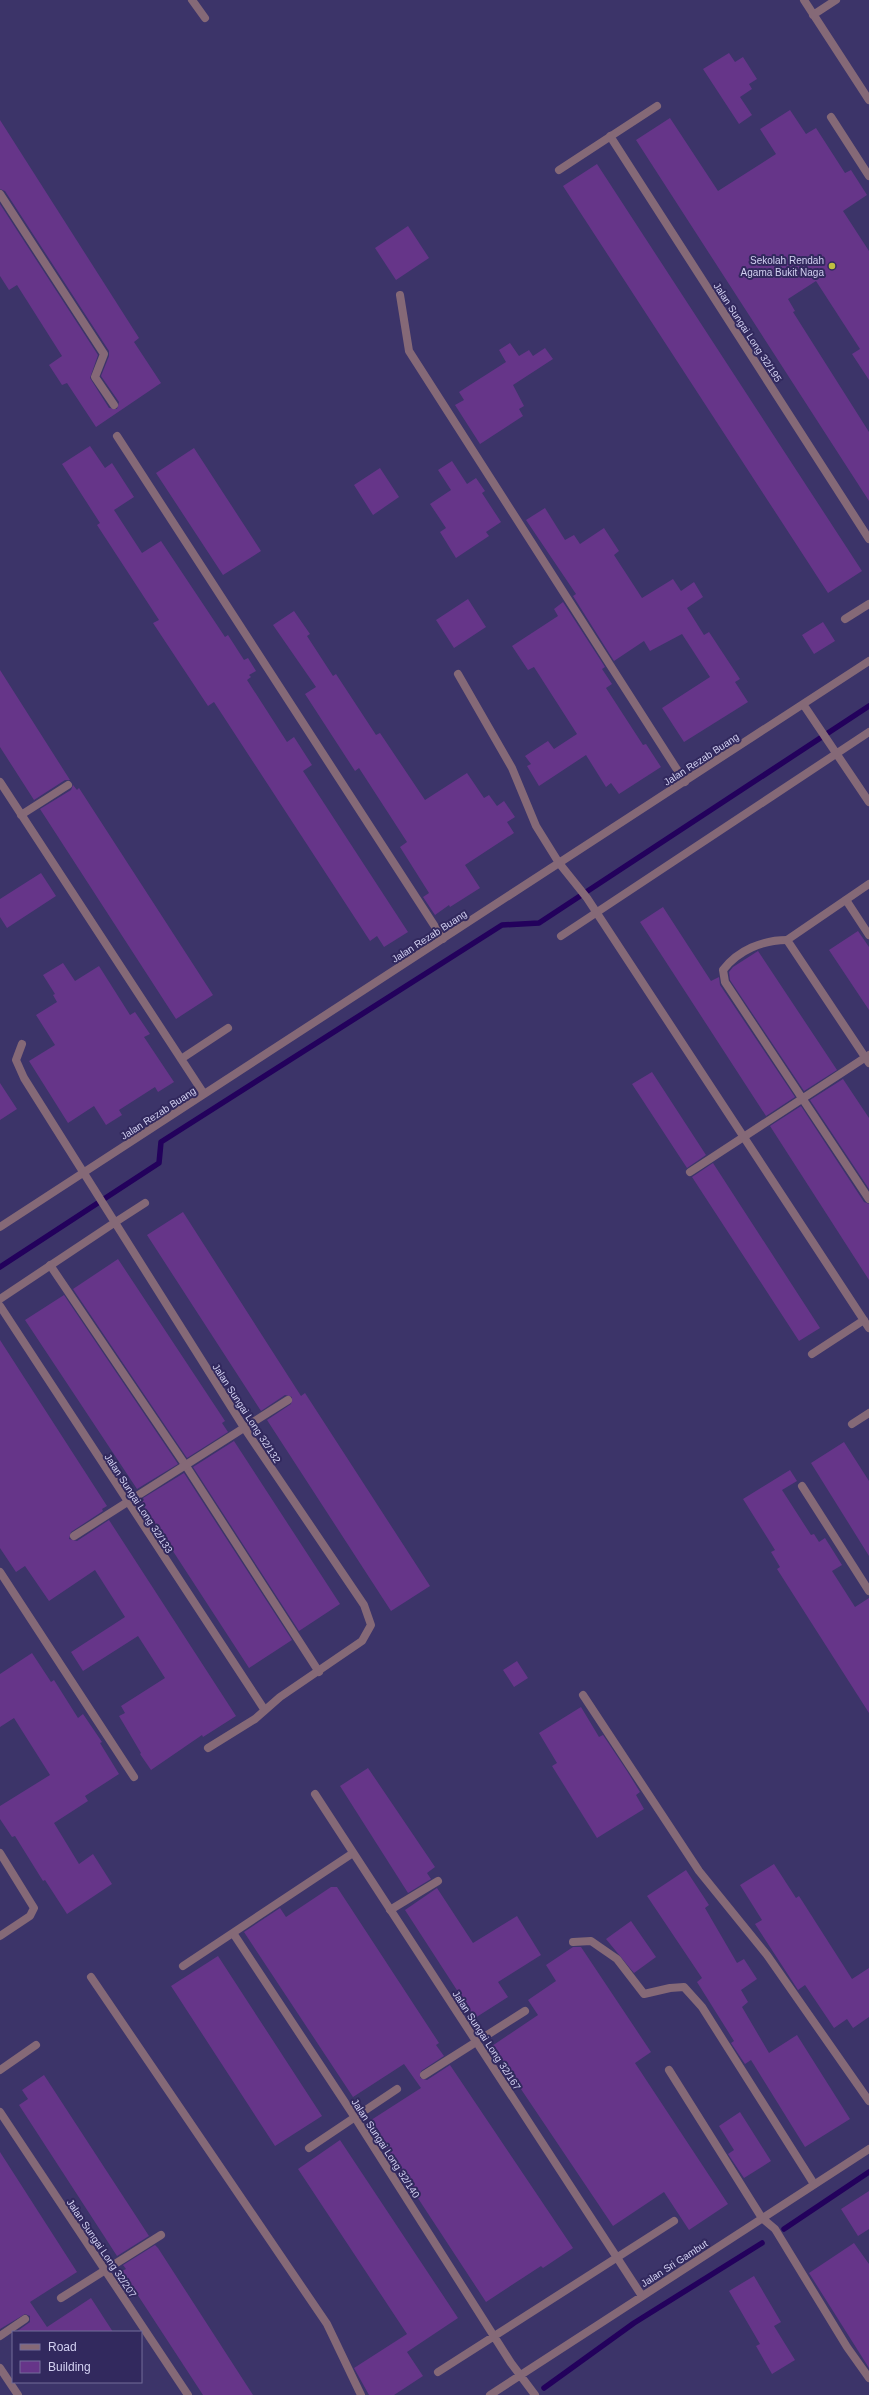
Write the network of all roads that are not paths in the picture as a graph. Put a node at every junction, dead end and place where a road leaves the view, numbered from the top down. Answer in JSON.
{"nodes":[{"id":1,"x":192,"y":0,"type":"edge"},
{"id":2,"x":804,"y":0,"type":"edge"},
{"id":3,"x":836,"y":0,"type":"edge"},
{"id":4,"x":813,"y":15,"type":"junction"},
{"id":5,"x":205,"y":18,"type":"dead end"},
{"id":6,"x":869,"y":100,"type":"edge"},
{"id":7,"x":658,"y":106,"type":"dead end"},
{"id":8,"x":831,"y":117,"type":"dead end"},
{"id":9,"x":610,"y":136,"type":"junction"},
{"id":10,"x":559,"y":170,"type":"dead end"},
{"id":11,"x":869,"y":176,"type":"edge"},
{"id":12,"x":0,"y":194,"type":"edge"},
{"id":13,"x":400,"y":295,"type":"dead end"},
{"id":14,"x":114,"y":405,"type":"dead end"},
{"id":15,"x":117,"y":436,"type":"dead end"},
{"id":16,"x":869,"y":539,"type":"edge"},
{"id":17,"x":869,"y":604,"type":"edge"},
{"id":18,"x":845,"y":619,"type":"dead end"},
{"id":19,"x":869,"y":661,"type":"edge"},
{"id":20,"x":458,"y":674,"type":"dead end"},
{"id":21,"x":803,"y":704,"type":"junction"},
{"id":22,"x":869,"y":732,"type":"edge"},
{"id":23,"x":837,"y":752,"type":"junction"},
{"id":24,"x":0,"y":782,"type":"edge"},
{"id":25,"x":684,"y":782,"type":"junction"},
{"id":26,"x":68,"y":785,"type":"dead end"},
{"id":27,"x":869,"y":802,"type":"edge"},
{"id":28,"x":21,"y":815,"type":"junction"},
{"id":29,"x":559,"y":863,"type":"junction"},
{"id":30,"x":869,"y":884,"type":"edge"},
{"id":31,"x":846,"y":900,"type":"junction"},
{"id":32,"x":597,"y":912,"type":"junction"},
{"id":33,"x":869,"y":935,"type":"edge"},
{"id":34,"x":561,"y":936,"type":"dead end"},
{"id":35,"x":443,"y":938,"type":"junction"},
{"id":36,"x":787,"y":940,"type":"junction"},
{"id":37,"x":228,"y":1028,"type":"dead end"},
{"id":38,"x":22,"y":1044,"type":"dead end"},
{"id":39,"x":868,"y":1058,"type":"edge"},
{"id":40,"x":181,"y":1059,"type":"junction"},
{"id":41,"x":204,"y":1094,"type":"junction"},
{"id":42,"x":802,"y":1098,"type":"junction"},
{"id":43,"x":744,"y":1137,"type":"junction"},
{"id":44,"x":84,"y":1172,"type":"junction"},
{"id":45,"x":690,"y":1172,"type":"dead end"},
{"id":46,"x":869,"y":1199,"type":"edge"},
{"id":47,"x":145,"y":1203,"type":"dead end"},
{"id":48,"x":114,"y":1223,"type":"junction"},
{"id":49,"x":0,"y":1227,"type":"edge"},
{"id":50,"x":50,"y":1265,"type":"junction"},
{"id":51,"x":0,"y":1299,"type":"edge"},
{"id":52,"x":0,"y":1306,"type":"edge"},
{"id":53,"x":864,"y":1320,"type":"junction"},
{"id":54,"x":869,"y":1328,"type":"edge"},
{"id":55,"x":812,"y":1354,"type":"dead end"},
{"id":56,"x":288,"y":1400,"type":"dead end"},
{"id":57,"x":869,"y":1413,"type":"edge"},
{"id":58,"x":852,"y":1424,"type":"dead end"},
{"id":59,"x":244,"y":1429,"type":"junction"},
{"id":60,"x":186,"y":1466,"type":"junction"},
{"id":61,"x":802,"y":1486,"type":"dead end"},
{"id":62,"x":127,"y":1503,"type":"junction"},
{"id":63,"x":74,"y":1536,"type":"dead end"},
{"id":64,"x":0,"y":1572,"type":"edge"},
{"id":65,"x":869,"y":1591,"type":"edge"},
{"id":66,"x":319,"y":1672,"type":"junction"},
{"id":67,"x":583,"y":1695,"type":"dead end"},
{"id":68,"x":264,"y":1709,"type":"junction"},
{"id":69,"x":208,"y":1748,"type":"dead end"},
{"id":70,"x":134,"y":1777,"type":"dead end"},
{"id":71,"x":315,"y":1794,"type":"dead end"},
{"id":72,"x":0,"y":1853,"type":"edge"},
{"id":73,"x":353,"y":1854,"type":"junction"},
{"id":74,"x":438,"y":1881,"type":"dead end"},
{"id":75,"x":390,"y":1910,"type":"junction"},
{"id":76,"x":232,"y":1933,"type":"junction"},
{"id":77,"x":0,"y":1936,"type":"edge"},
{"id":78,"x":573,"y":1942,"type":"dead end"},
{"id":79,"x":183,"y":1966,"type":"dead end"},
{"id":80,"x":91,"y":1977,"type":"dead end"},
{"id":81,"x":525,"y":2011,"type":"dead end"},
{"id":82,"x":476,"y":2042,"type":"junction"},
{"id":83,"x":36,"y":2045,"type":"dead end"},
{"id":84,"x":0,"y":2070,"type":"edge"},
{"id":85,"x":669,"y":2070,"type":"dead end"},
{"id":86,"x":424,"y":2075,"type":"dead end"},
{"id":87,"x":397,"y":2089,"type":"dead end"},
{"id":88,"x":869,"y":2101,"type":"edge"},
{"id":89,"x":0,"y":2112,"type":"edge"},
{"id":90,"x":356,"y":2119,"type":"junction"},
{"id":91,"x":309,"y":2148,"type":"dead end"},
{"id":92,"x":869,"y":2149,"type":"edge"},
{"id":93,"x":814,"y":2184,"type":"junction"},
{"id":94,"x":762,"y":2218,"type":"junction"},
{"id":95,"x":674,"y":2221,"type":"dead end"},
{"id":96,"x":161,"y":2235,"type":"dead end"},
{"id":97,"x":616,"y":2257,"type":"junction"},
{"id":98,"x":105,"y":2269,"type":"junction"},
{"id":99,"x":642,"y":2296,"type":"junction"},
{"id":100,"x":61,"y":2298,"type":"dead end"},
{"id":101,"x":25,"y":2319,"type":"dead end"},
{"id":102,"x":0,"y":2336,"type":"edge"},
{"id":103,"x":495,"y":2337,"type":"junction"},
{"id":104,"x":0,"y":2368,"type":"edge"},
{"id":105,"x":438,"y":2372,"type":"dead end"},
{"id":106,"x":521,"y":2374,"type":"junction"},
{"id":107,"x":869,"y":2378,"type":"edge"},
{"id":108,"x":18,"y":2395,"type":"edge"},
{"id":109,"x":188,"y":2395,"type":"edge"},
{"id":110,"x":361,"y":2395,"type":"edge"},
{"id":111,"x":490,"y":2395,"type":"edge"},
{"id":112,"x":535,"y":2395,"type":"edge"}],
"edges":[{"from":1,"to":5,"type":"street"},
{"from":2,"to":4,"type":"street"},
{"from":3,"to":4,"type":"street"},
{"from":4,"to":6,"type":"street"},
{"from":7,"to":9,"type":"street"},
{"from":8,"to":11,"type":"street"},
{"from":9,"to":10,"type":"street"},
{"from":9,"to":16,"type":"street","name":"Jalan Sungai Long 32/195"},
{"from":12,"to":14,"type":"street"},
{"from":13,"to":25,"type":"street"},
{"from":15,"to":35,"type":"street"},
{"from":17,"to":18,"type":"street"},
{"from":19,"to":21,"type":"street","name":"Jalan Rezab Buang"},
{"from":20,"to":29,"type":"street"},
{"from":21,"to":23,"type":"street"},
{"from":21,"to":25,"type":"street","name":"Jalan Rezab Buang"},
{"from":22,"to":23,"type":"street"},
{"from":23,"to":27,"type":"street"},
{"from":23,"to":32,"type":"street"},
{"from":24,"to":28,"type":"street"},
{"from":25,"to":29,"type":"street","name":"Jalan Rezab Buang"},
{"from":26,"to":28,"type":"street"},
{"from":28,"to":40,"type":"street"},
{"from":29,"to":32,"type":"street"},
{"from":29,"to":35,"type":"street","name":"Jalan Rezab Buang"},
{"from":30,"to":31,"type":"street"},
{"from":31,"to":33,"type":"street"},
{"from":31,"to":36,"type":"street"},
{"from":32,"to":34,"type":"street"},
{"from":32,"to":43,"type":"street"},
{"from":35,"to":41,"type":"street","name":"Jalan Rezab Buang"},
{"from":36,"to":39,"type":"street"},
{"from":36,"to":42,"type":"street"},
{"from":37,"to":40,"type":"street"},
{"from":38,"to":44,"type":"street","name":"Jalan Sungai Long 32/132"},
{"from":39,"to":42,"type":"street"},
{"from":40,"to":41,"type":"street"},
{"from":41,"to":44,"type":"street","name":"Jalan Rezab Buang"},
{"from":42,"to":43,"type":"street"},
{"from":42,"to":46,"type":"street"},
{"from":43,"to":45,"type":"street"},
{"from":43,"to":53,"type":"street"},
{"from":44,"to":48,"type":"street","name":"Jalan Sungai Long 32/132"},
{"from":44,"to":49,"type":"street","name":"Jalan Rezab Buang"},
{"from":47,"to":48,"type":"street"},
{"from":48,"to":50,"type":"street"},
{"from":48,"to":59,"type":"street","name":"Jalan Sungai Long 32/132"},
{"from":50,"to":51,"type":"street"},
{"from":50,"to":60,"type":"street"},
{"from":52,"to":62,"type":"street","name":"Jalan Sungai Long 32/133"},
{"from":53,"to":54,"type":"street"},
{"from":53,"to":55,"type":"street"},
{"from":56,"to":59,"type":"street"},
{"from":57,"to":58,"type":"street"},
{"from":59,"to":60,"type":"street"},
{"from":59,"to":66,"type":"street","name":"Jalan Sungai Long 32/132"},
{"from":60,"to":62,"type":"street"},
{"from":60,"to":66,"type":"street"},
{"from":61,"to":65,"type":"street"},
{"from":62,"to":63,"type":"street"},
{"from":62,"to":68,"type":"street","name":"Jalan Sungai Long 32/133"},
{"from":64,"to":70,"type":"street"},
{"from":66,"to":68,"type":"street"},
{"from":67,"to":88,"type":"street"},
{"from":68,"to":69,"type":"street"},
{"from":71,"to":73,"type":"street","name":"Jalan Sungai Long 32/167"},
{"from":72,"to":77,"type":"street"},
{"from":73,"to":75,"type":"street","name":"Jalan Sungai Long 32/167"},
{"from":73,"to":76,"type":"street"},
{"from":74,"to":75,"type":"street"},
{"from":75,"to":82,"type":"street","name":"Jalan Sungai Long 32/167"},
{"from":76,"to":79,"type":"street"},
{"from":76,"to":90,"type":"street","name":"Jalan Sungai Long 32/140"},
{"from":78,"to":93,"type":"street"},
{"from":80,"to":110,"type":"street"},
{"from":81,"to":82,"type":"street"},
{"from":82,"to":86,"type":"street"},
{"from":82,"to":97,"type":"street","name":"Jalan Sungai Long 32/167"},
{"from":83,"to":84,"type":"street"},
{"from":85,"to":94,"type":"street"},
{"from":87,"to":90,"type":"street"},
{"from":89,"to":98,"type":"street","name":"Jalan Sungai Long 32/207"},
{"from":90,"to":91,"type":"street"},
{"from":90,"to":103,"type":"street","name":"Jalan Sungai Long 32/140"},
{"from":92,"to":93,"type":"street","name":"Jalan Sri Gambut"},
{"from":93,"to":94,"type":"street","name":"Jalan Sri Gambut"},
{"from":94,"to":99,"type":"street","name":"Jalan Sri Gambut"},
{"from":94,"to":107,"type":"street"},
{"from":95,"to":97,"type":"street"},
{"from":96,"to":98,"type":"street"},
{"from":97,"to":99,"type":"street","name":"Jalan Sungai Long 32/167"},
{"from":97,"to":103,"type":"street"},
{"from":98,"to":100,"type":"street"},
{"from":98,"to":109,"type":"street","name":"Jalan Sungai Long 32/207"},
{"from":99,"to":106,"type":"street","name":"Jalan Sri Gambut"},
{"from":101,"to":102,"type":"street"},
{"from":103,"to":105,"type":"street"},
{"from":103,"to":106,"type":"street","name":"Jalan Sungai Long 32/140"},
{"from":104,"to":108,"type":"street"},
{"from":106,"to":111,"type":"street","name":"Jalan Sri Gambut"},
{"from":106,"to":112,"type":"street","name":"Jalan Sungai Long 32/140"}]}
